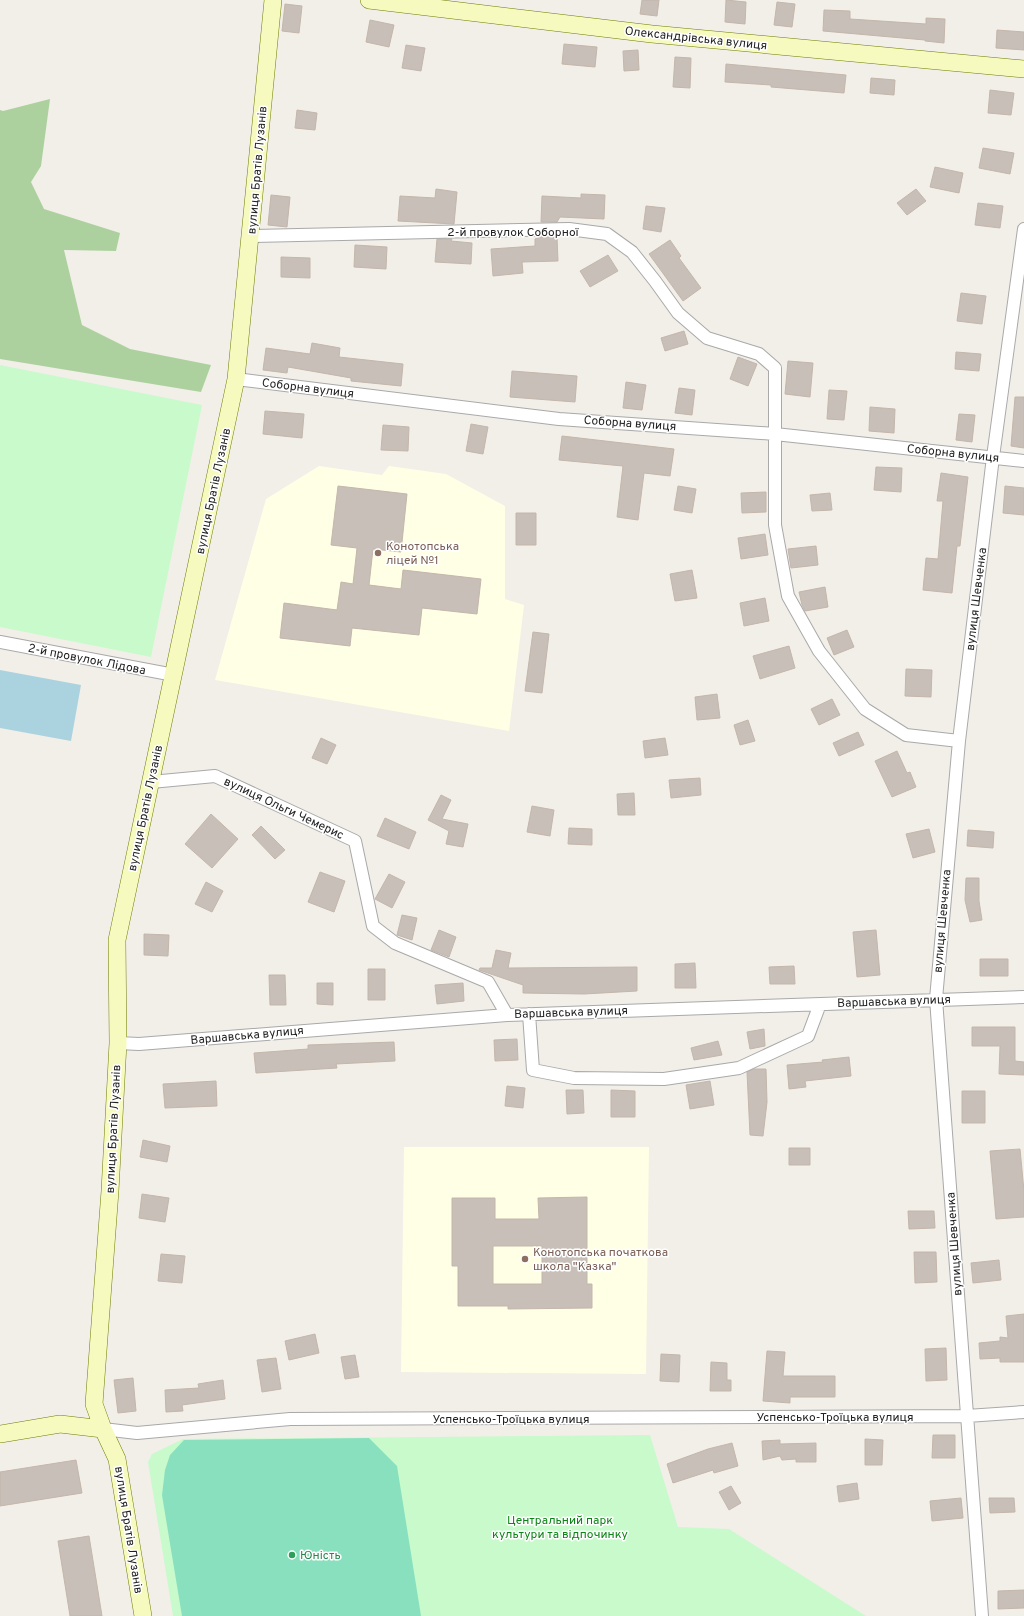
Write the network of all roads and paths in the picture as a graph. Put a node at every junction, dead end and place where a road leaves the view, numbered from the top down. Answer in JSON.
{"nodes":[{"id":1,"x":273,"y":0,"type":"edge"},
{"id":2,"x":370,"y":0,"type":"edge"},
{"id":3,"x":1024,"y":69,"type":"edge"},
{"id":4,"x":1024,"y":229,"type":"edge"},
{"id":5,"x":251,"y":236,"type":"junction"},
{"id":6,"x":236,"y":379,"type":"junction"},
{"id":7,"x":775,"y":434,"type":"junction"},
{"id":8,"x":993,"y":457,"type":"junction"},
{"id":9,"x":1024,"y":461,"type":"edge"},
{"id":10,"x":0,"y":642,"type":"edge"},
{"id":11,"x":174,"y":675,"type":"junction"},
{"id":12,"x":959,"y":741,"type":"junction"},
{"id":13,"x":151,"y":782,"type":"junction"},
{"id":14,"x":1024,"y":998,"type":"edge"},
{"id":15,"x":936,"y":999,"type":"junction"},
{"id":16,"x":820,"y":1004,"type":"junction"},
{"id":17,"x":507,"y":1014,"type":"junction"},
{"id":18,"x":529,"y":1014,"type":"junction"},
{"id":19,"x":118,"y":1043,"type":"junction"},
{"id":20,"x":1024,"y":1412,"type":"edge"},
{"id":21,"x":967,"y":1416,"type":"junction"},
{"id":22,"x":103,"y":1429,"type":"junction"},
{"id":23,"x":0,"y":1434,"type":"edge"},
{"id":24,"x":143,"y":1616,"type":"edge"},
{"id":25,"x":982,"y":1616,"type":"edge"}],
"edges":[{"from":1,"to":5,"type":"main road","name":"вулиця Братів Лузанів"},
{"from":2,"to":3,"type":"main road","name":"Олександрівська вулиця"},
{"from":4,"to":8,"type":"street","name":"вулиця Шевченка"},
{"from":5,"to":6,"type":"main road","name":"вулиця Братів Лузанів"},
{"from":5,"to":7,"type":"street","name":"2-й провулок Соборної"},
{"from":6,"to":7,"type":"street","name":"Соборна вулиця"},
{"from":6,"to":11,"type":"main road","name":"вулиця Братів Лузанів"},
{"from":7,"to":8,"type":"street","name":"Соборна вулиця"},
{"from":7,"to":12,"type":"street","name":"2-й провулок Соборної"},
{"from":8,"to":9,"type":"street","name":"Соборна вулиця"},
{"from":8,"to":12,"type":"street","name":"вулиця Шевченка"},
{"from":10,"to":11,"type":"street","name":"2-й провулок Лідова"},
{"from":11,"to":13,"type":"main road","name":"вулиця Братів Лузанів"},
{"from":12,"to":15,"type":"street","name":"вулиця Шевченка"},
{"from":13,"to":17,"type":"street","name":"вулиця Ольги Чемерис"},
{"from":13,"to":19,"type":"main road","name":"вулиця Братів Лузанів"},
{"from":14,"to":15,"type":"street","name":"Варшавська вулиця"},
{"from":15,"to":16,"type":"street","name":"Варшавська вулиця"},
{"from":15,"to":21,"type":"street","name":"вулиця Шевченка"},
{"from":16,"to":18,"type":"street","name":"Варшавська вулиця"},
{"from":16,"to":18,"type":"street"},
{"from":17,"to":18,"type":"street","name":"Варшавська вулиця"},
{"from":17,"to":19,"type":"street","name":"Варшавська вулиця"},
{"from":19,"to":22,"type":"main road","name":"вулиця Братів Лузанів"},
{"from":20,"to":21,"type":"street","name":"Успенсько-Троїцька вулиця"},
{"from":21,"to":22,"type":"street","name":"Успенсько-Троїцька вулиця"},
{"from":21,"to":25,"type":"street","name":"вулиця Шевченка"},
{"from":22,"to":23,"type":"main road","name":"Успенсько-Троїцька вулиця"},
{"from":22,"to":24,"type":"main road","name":"вулиця Братів Лузанів"}]}
